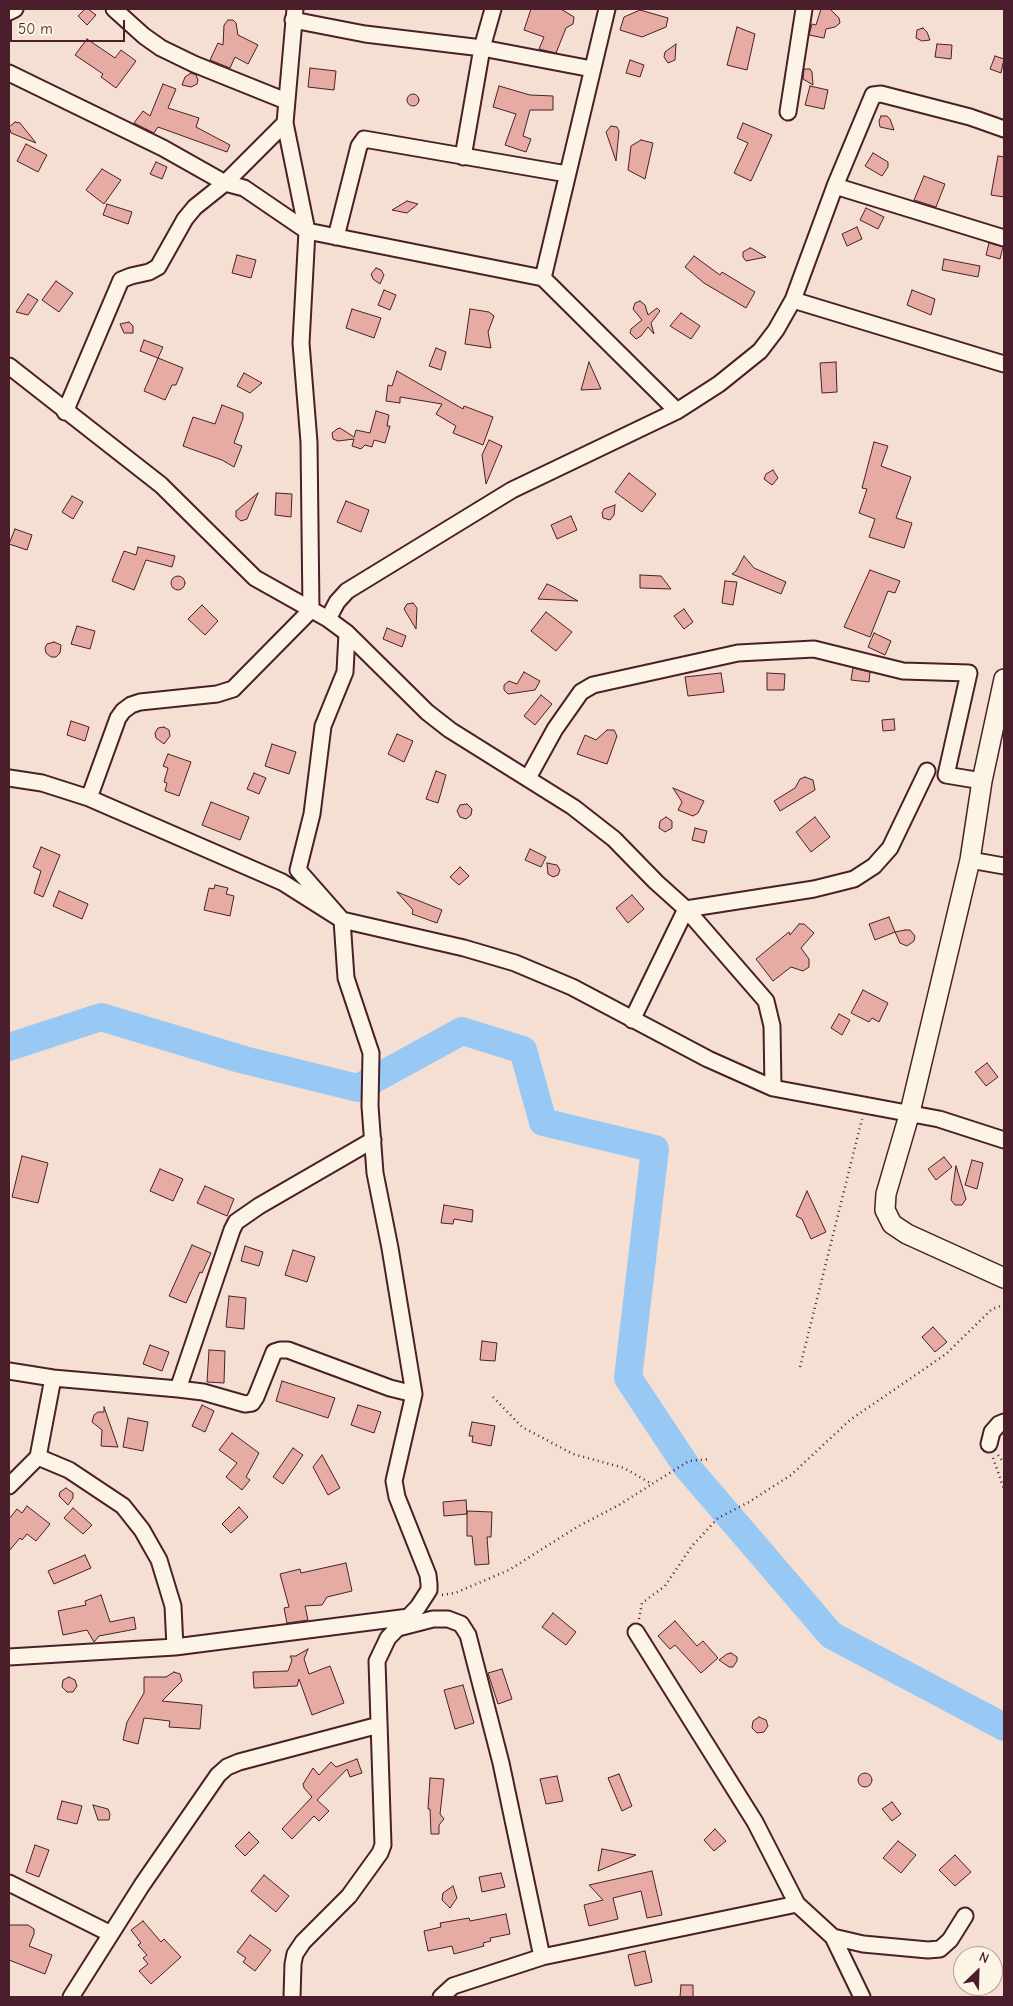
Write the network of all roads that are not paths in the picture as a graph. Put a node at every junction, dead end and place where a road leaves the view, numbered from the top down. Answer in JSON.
{"nodes":[{"id":1,"x":15,"y":9,"type":"edge"},
{"id":2,"x":114,"y":9,"type":"edge"},
{"id":3,"x":492,"y":9,"type":"edge"},
{"id":4,"x":607,"y":9,"type":"edge"},
{"id":5,"x":804,"y":9,"type":"edge"},
{"id":6,"x":9,"y":12,"type":"edge"},
{"id":7,"x":294,"y":14,"type":"edge"},
{"id":8,"x":482,"y":48,"type":"junction"},
{"id":9,"x":592,"y":69,"type":"junction"},
{"id":10,"x":9,"y":73,"type":"edge"},
{"id":11,"x":286,"y":101,"type":"junction"},
{"id":12,"x":788,"y":112,"type":"dead end"},
{"id":13,"x":285,"y":124,"type":"junction"},
{"id":14,"x":1004,"y":129,"type":"edge"},
{"id":15,"x":463,"y":157,"type":"junction"},
{"id":16,"x":567,"y":174,"type":"junction"},
{"id":17,"x":226,"y":182,"type":"junction"},
{"id":18,"x":835,"y":186,"type":"junction"},
{"id":19,"x":307,"y":232,"type":"junction"},
{"id":20,"x":336,"y":237,"type":"junction"},
{"id":21,"x":1004,"y":238,"type":"edge"},
{"id":22,"x":543,"y":278,"type":"junction"},
{"id":23,"x":793,"y":300,"type":"junction"},
{"id":24,"x":1004,"y":364,"type":"edge"},
{"id":25,"x":9,"y":366,"type":"edge"},
{"id":26,"x":677,"y":411,"type":"junction"},
{"id":27,"x":65,"y":412,"type":"junction"},
{"id":28,"x":311,"y":610,"type":"junction"},
{"id":29,"x":328,"y":619,"type":"junction"},
{"id":30,"x":347,"y":632,"type":"junction"},
{"id":31,"x":1004,"y":679,"type":"edge"},
{"id":32,"x":927,"y":771,"type":"dead end"},
{"id":33,"x":9,"y":778,"type":"edge"},
{"id":34,"x":528,"y":778,"type":"junction"},
{"id":35,"x":982,"y":781,"type":"junction"},
{"id":36,"x":88,"y":798,"type":"junction"},
{"id":37,"x":970,"y":860,"type":"junction"},
{"id":38,"x":1004,"y":866,"type":"edge"},
{"id":39,"x":686,"y":909,"type":"junction"},
{"id":40,"x":342,"y":920,"type":"junction"},
{"id":41,"x":632,"y":1020,"type":"junction"},
{"id":42,"x":773,"y":1088,"type":"junction"},
{"id":43,"x":910,"y":1112,"type":"junction"},
{"id":44,"x":373,"y":1140,"type":"junction"},
{"id":45,"x":1004,"y":1140,"type":"edge"},
{"id":46,"x":1004,"y":1278,"type":"edge"},
{"id":47,"x":9,"y":1371,"type":"edge"},
{"id":48,"x":53,"y":1378,"type":"junction"},
{"id":49,"x":178,"y":1389,"type":"junction"},
{"id":50,"x":414,"y":1394,"type":"junction"},
{"id":51,"x":1004,"y":1422,"type":"edge"},
{"id":52,"x":989,"y":1444,"type":"road end"},
{"id":53,"x":38,"y":1457,"type":"junction"},
{"id":54,"x":9,"y":1486,"type":"edge"},
{"id":55,"x":404,"y":1622,"type":"junction"},
{"id":56,"x":636,"y":1632,"type":"road end"},
{"id":57,"x":175,"y":1647,"type":"junction"},
{"id":58,"x":9,"y":1658,"type":"edge"},
{"id":59,"x":379,"y":1725,"type":"junction"},
{"id":60,"x":9,"y":1883,"type":"edge"},
{"id":61,"x":797,"y":1904,"type":"junction"},
{"id":62,"x":964,"y":1916,"type":"dead end"},
{"id":63,"x":111,"y":1934,"type":"junction"},
{"id":64,"x":833,"y":1937,"type":"junction"},
{"id":65,"x":542,"y":1957,"type":"junction"},
{"id":66,"x":71,"y":1997,"type":"edge"},
{"id":67,"x":292,"y":1997,"type":"edge"},
{"id":68,"x":441,"y":1997,"type":"edge"},
{"id":69,"x":862,"y":1997,"type":"edge"}],
"edges":[{"from":1,"to":6,"type":"street"},
{"from":2,"to":11,"type":"street"},
{"from":3,"to":8,"type":"street"},
{"from":4,"to":9,"type":"street"},
{"from":5,"to":12,"type":"street"},
{"from":7,"to":8,"type":"street"},
{"from":7,"to":11,"type":"street"},
{"from":8,"to":9,"type":"street"},
{"from":8,"to":15,"type":"street"},
{"from":9,"to":16,"type":"street"},
{"from":10,"to":17,"type":"street"},
{"from":11,"to":13,"type":"street"},
{"from":13,"to":17,"type":"street"},
{"from":13,"to":19,"type":"street"},
{"from":14,"to":18,"type":"street"},
{"from":15,"to":16,"type":"street"},
{"from":15,"to":20,"type":"street"},
{"from":16,"to":22,"type":"street"},
{"from":17,"to":19,"type":"street"},
{"from":17,"to":27,"type":"street"},
{"from":18,"to":21,"type":"street"},
{"from":18,"to":23,"type":"street"},
{"from":19,"to":20,"type":"street"},
{"from":19,"to":28,"type":"street"},
{"from":20,"to":22,"type":"street"},
{"from":22,"to":26,"type":"street"},
{"from":23,"to":24,"type":"street"},
{"from":23,"to":26,"type":"street"},
{"from":25,"to":27,"type":"street"},
{"from":26,"to":29,"type":"street"},
{"from":27,"to":28,"type":"street"},
{"from":28,"to":29,"type":"street"},
{"from":28,"to":36,"type":"street"},
{"from":29,"to":30,"type":"street"},
{"from":30,"to":34,"type":"street"},
{"from":30,"to":40,"type":"street"},
{"from":31,"to":35,"type":"street"},
{"from":32,"to":39,"type":"street"},
{"from":33,"to":36,"type":"street"},
{"from":34,"to":35,"type":"street"},
{"from":34,"to":39,"type":"street"},
{"from":35,"to":37,"type":"street"},
{"from":36,"to":40,"type":"street"},
{"from":37,"to":38,"type":"street"},
{"from":37,"to":43,"type":"street"},
{"from":39,"to":41,"type":"street"},
{"from":39,"to":42,"type":"street"},
{"from":40,"to":41,"type":"street"},
{"from":40,"to":44,"type":"street"},
{"from":41,"to":42,"type":"street"},
{"from":42,"to":43,"type":"street"},
{"from":43,"to":45,"type":"street"},
{"from":43,"to":46,"type":"street"},
{"from":44,"to":49,"type":"street"},
{"from":44,"to":50,"type":"street"},
{"from":47,"to":48,"type":"street"},
{"from":48,"to":49,"type":"street"},
{"from":48,"to":53,"type":"street"},
{"from":49,"to":50,"type":"street"},
{"from":50,"to":55,"type":"street"},
{"from":51,"to":52,"type":"street"},
{"from":53,"to":54,"type":"street"},
{"from":53,"to":57,"type":"street"},
{"from":55,"to":57,"type":"street"},
{"from":55,"to":59,"type":"street"},
{"from":55,"to":65,"type":"street"},
{"from":56,"to":61,"type":"street"},
{"from":57,"to":58,"type":"street"},
{"from":59,"to":63,"type":"street"},
{"from":59,"to":67,"type":"street"},
{"from":60,"to":63,"type":"street"},
{"from":61,"to":64,"type":"street"},
{"from":61,"to":65,"type":"street"},
{"from":62,"to":64,"type":"street"},
{"from":63,"to":66,"type":"street"},
{"from":64,"to":69,"type":"street"},
{"from":65,"to":68,"type":"street"}]}
